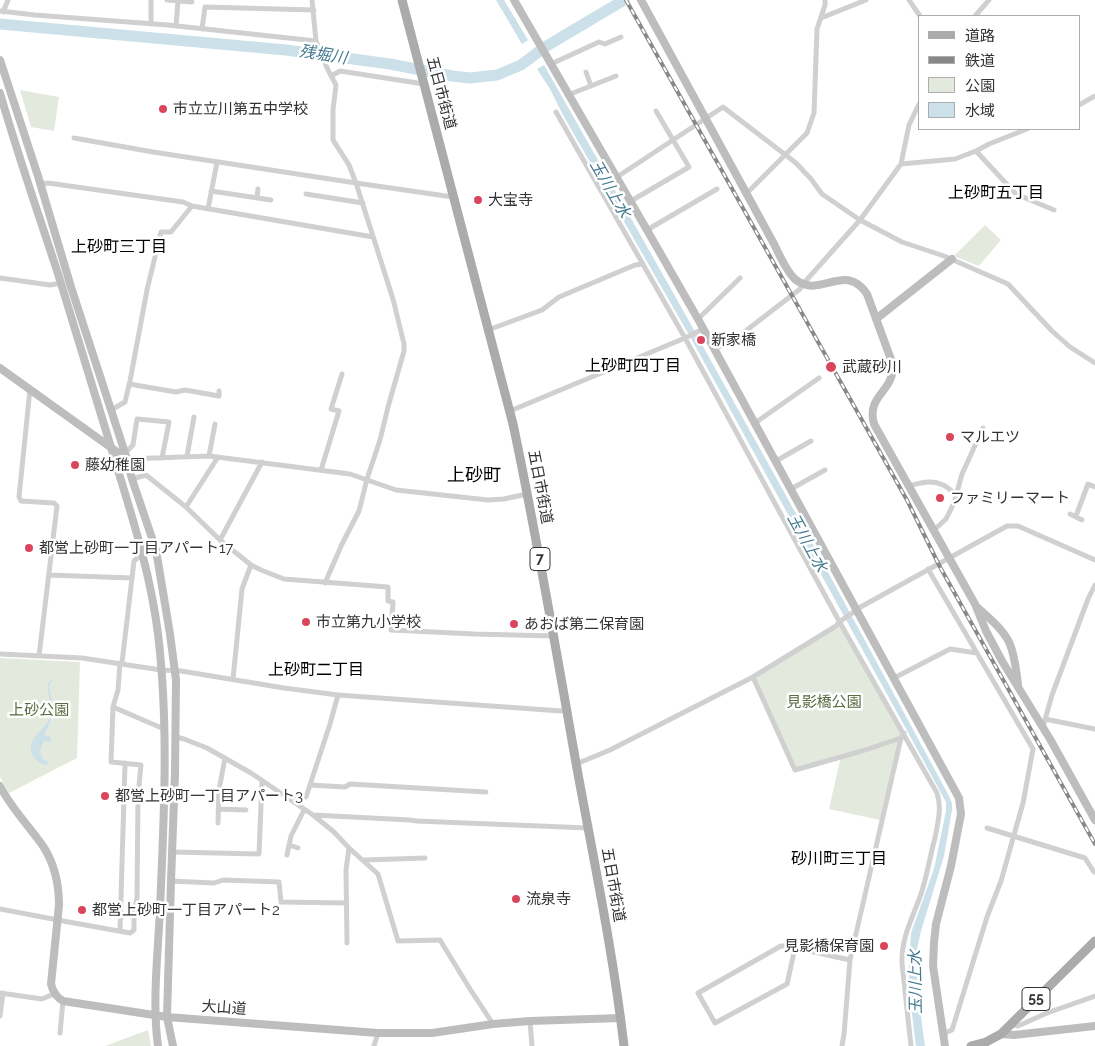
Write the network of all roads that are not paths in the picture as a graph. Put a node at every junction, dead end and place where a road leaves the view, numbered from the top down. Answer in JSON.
{"nodes":[{"id":1,"x":8,"y":0,"type":"edge"},
{"id":2,"x":152,"y":0,"type":"edge"},
{"id":3,"x":167,"y":0,"type":"edge"},
{"id":4,"x":312,"y":0,"type":"edge"},
{"id":5,"x":402,"y":0,"type":"edge"},
{"id":6,"x":514,"y":0,"type":"edge"},
{"id":7,"x":641,"y":0,"type":"edge"},
{"id":8,"x":825,"y":0,"type":"edge"},
{"id":9,"x":866,"y":0,"type":"edge"},
{"id":10,"x":909,"y":0,"type":"edge"},
{"id":11,"x":989,"y":0,"type":"edge"},
{"id":12,"x":178,"y":1,"type":"edge"},
{"id":13,"x":192,"y":2,"type":"dead end"},
{"id":14,"x":314,"y":10,"type":"junction"},
{"id":15,"x":2,"y":11,"type":"edge"},
{"id":16,"x":919,"y":15,"type":"edge"},
{"id":17,"x":976,"y":15,"type":"edge"},
{"id":18,"x":821,"y":18,"type":"junction"},
{"id":19,"x":151,"y":24,"type":"junction"},
{"id":20,"x":176,"y":26,"type":"junction"},
{"id":21,"x":202,"y":29,"type":"junction"},
{"id":22,"x":620,"y":37,"type":"dead end"},
{"id":23,"x":317,"y":44,"type":"junction"},
{"id":24,"x":0,"y":60,"type":"edge"},
{"id":25,"x":549,"y":61,"type":"junction"},
{"id":26,"x":586,"y":72,"type":"dead end"},
{"id":27,"x":331,"y":76,"type":"junction"},
{"id":28,"x":616,"y":76,"type":"dead end"},
{"id":29,"x":423,"y":81,"type":"junction"},
{"id":30,"x":591,"y":86,"type":"junction"},
{"id":31,"x":0,"y":93,"type":"edge"},
{"id":32,"x":568,"y":95,"type":"junction"},
{"id":33,"x":1095,"y":96,"type":"edge"},
{"id":34,"x":1080,"y":104,"type":"edge"},
{"id":35,"x":14,"y":106,"type":"junction"},
{"id":36,"x":918,"y":106,"type":"edge"},
{"id":37,"x":5,"y":110,"type":"junction"},
{"id":38,"x":656,"y":110,"type":"dead end"},
{"id":39,"x":556,"y":112,"type":"dead end"},
{"id":40,"x":706,"y":118,"type":"junction"},
{"id":41,"x":1024,"y":130,"type":"edge"},
{"id":42,"x":74,"y":138,"type":"dead end"},
{"id":43,"x":673,"y":139,"type":"junction"},
{"id":44,"x":976,"y":151,"type":"junction"},
{"id":45,"x":785,"y":154,"type":"junction"},
{"id":46,"x":217,"y":162,"type":"junction"},
{"id":47,"x":901,"y":164,"type":"junction"},
{"id":48,"x":25,"y":174,"type":"junction"},
{"id":49,"x":617,"y":177,"type":"junction"},
{"id":50,"x":39,"y":180,"type":"junction"},
{"id":51,"x":356,"y":183,"type":"junction"},
{"id":52,"x":258,"y":189,"type":"dead end"},
{"id":53,"x":717,"y":189,"type":"dead end"},
{"id":54,"x":211,"y":191,"type":"junction"},
{"id":55,"x":747,"y":193,"type":"junction"},
{"id":56,"x":306,"y":194,"type":"dead end"},
{"id":57,"x":256,"y":197,"type":"junction"},
{"id":58,"x":454,"y":197,"type":"junction"},
{"id":59,"x":271,"y":200,"type":"dead end"},
{"id":60,"x":631,"y":201,"type":"junction"},
{"id":61,"x":363,"y":203,"type":"junction"},
{"id":62,"x":192,"y":206,"type":"junction"},
{"id":63,"x":208,"y":208,"type":"junction"},
{"id":64,"x":1054,"y":210,"type":"dead end"},
{"id":65,"x":860,"y":220,"type":"junction"},
{"id":66,"x":648,"y":230,"type":"junction"},
{"id":67,"x":373,"y":238,"type":"junction"},
{"id":68,"x":952,"y":259,"type":"junction"},
{"id":69,"x":643,"y":264,"type":"junction"},
{"id":70,"x":0,"y":278,"type":"edge"},
{"id":71,"x":740,"y":278,"type":"dead end"},
{"id":72,"x":61,"y":283,"type":"junction"},
{"id":73,"x":803,"y":284,"type":"junction"},
{"id":74,"x":876,"y":318,"type":"junction"},
{"id":75,"x":698,"y":319,"type":"junction"},
{"id":76,"x":488,"y":330,"type":"junction"},
{"id":77,"x":702,"y":330,"type":"junction"},
{"id":78,"x":687,"y":337,"type":"junction"},
{"id":79,"x":714,"y":349,"type":"junction"},
{"id":80,"x":1095,"y":363,"type":"edge"},
{"id":81,"x":0,"y":368,"type":"edge"},
{"id":82,"x":342,"y":374,"type":"dead end"},
{"id":83,"x":819,"y":378,"type":"dead end"},
{"id":84,"x":129,"y":384,"type":"junction"},
{"id":85,"x":30,"y":389,"type":"junction"},
{"id":86,"x":219,"y":391,"type":"dead end"},
{"id":87,"x":111,"y":410,"type":"junction"},
{"id":88,"x":510,"y":411,"type":"junction"},
{"id":89,"x":194,"y":417,"type":"dead end"},
{"id":90,"x":755,"y":423,"type":"junction"},
{"id":91,"x":215,"y":424,"type":"dead end"},
{"id":92,"x":983,"y":428,"type":"dead end"},
{"id":93,"x":811,"y":441,"type":"dead end"},
{"id":94,"x":110,"y":446,"type":"junction"},
{"id":95,"x":126,"y":456,"type":"junction"},
{"id":96,"x":187,"y":456,"type":"junction"},
{"id":97,"x":209,"y":456,"type":"junction"},
{"id":98,"x":218,"y":457,"type":"junction"},
{"id":99,"x":162,"y":458,"type":"junction"},
{"id":100,"x":776,"y":461,"type":"junction"},
{"id":101,"x":262,"y":462,"type":"junction"},
{"id":102,"x":321,"y":470,"type":"junction"},
{"id":103,"x":825,"y":470,"type":"dead end"},
{"id":104,"x":132,"y":479,"type":"junction"},
{"id":105,"x":367,"y":479,"type":"junction"},
{"id":106,"x":908,"y":486,"type":"junction"},
{"id":107,"x":1095,"y":487,"type":"edge"},
{"id":108,"x":791,"y":489,"type":"junction"},
{"id":109,"x":528,"y":494,"type":"junction"},
{"id":110,"x":956,"y":494,"type":"junction"},
{"id":111,"x":186,"y":507,"type":"junction"},
{"id":112,"x":1082,"y":520,"type":"dead end"},
{"id":113,"x":933,"y":531,"type":"junction"},
{"id":114,"x":220,"y":540,"type":"junction"},
{"id":115,"x":142,"y":554,"type":"junction"},
{"id":116,"x":949,"y":558,"type":"junction"},
{"id":117,"x":1095,"y":560,"type":"edge"},
{"id":118,"x":251,"y":565,"type":"junction"},
{"id":119,"x":928,"y":569,"type":"junction"},
{"id":120,"x":49,"y":575,"type":"junction"},
{"id":121,"x":132,"y":578,"type":"junction"},
{"id":122,"x":325,"y":583,"type":"junction"},
{"id":123,"x":1095,"y":585,"type":"edge"},
{"id":124,"x":975,"y":604,"type":"junction"},
{"id":125,"x":855,"y":610,"type":"junction"},
{"id":126,"x":841,"y":619,"type":"junction"},
{"id":127,"x":554,"y":636,"type":"junction"},
{"id":128,"x":977,"y":653,"type":"junction"},
{"id":129,"x":0,"y":654,"type":"edge"},
{"id":130,"x":38,"y":656,"type":"junction"},
{"id":131,"x":121,"y":663,"type":"junction"},
{"id":132,"x":161,"y":670,"type":"junction"},
{"id":133,"x":175,"y":671,"type":"junction"},
{"id":134,"x":753,"y":677,"type":"junction"},
{"id":135,"x":894,"y":678,"type":"junction"},
{"id":136,"x":233,"y":679,"type":"junction"},
{"id":137,"x":1018,"y":686,"type":"junction"},
{"id":138,"x":338,"y":695,"type":"junction"},
{"id":139,"x":113,"y":707,"type":"junction"},
{"id":140,"x":567,"y":710,"type":"junction"},
{"id":141,"x":1045,"y":719,"type":"junction"},
{"id":142,"x":1043,"y":728,"type":"junction"},
{"id":143,"x":164,"y":729,"type":"junction"},
{"id":144,"x":1095,"y":729,"type":"edge"},
{"id":145,"x":902,"y":736,"type":"junction"},
{"id":146,"x":176,"y":737,"type":"junction"},
{"id":147,"x":225,"y":758,"type":"junction"},
{"id":148,"x":125,"y":763,"type":"junction"},
{"id":149,"x":576,"y":764,"type":"junction"},
{"id":150,"x":262,"y":781,"type":"junction"},
{"id":151,"x":310,"y":785,"type":"junction"},
{"id":152,"x":0,"y":786,"type":"edge"},
{"id":153,"x":486,"y":792,"type":"dead end"},
{"id":154,"x":287,"y":798,"type":"junction"},
{"id":155,"x":218,"y":810,"type":"junction"},
{"id":156,"x":246,"y":810,"type":"dead end"},
{"id":157,"x":304,"y":810,"type":"junction"},
{"id":158,"x":313,"y":815,"type":"junction"},
{"id":159,"x":1095,"y":820,"type":"edge"},
{"id":160,"x":218,"y":823,"type":"dead end"},
{"id":161,"x":588,"y":828,"type":"junction"},
{"id":162,"x":987,"y":828,"type":"dead end"},
{"id":163,"x":1014,"y":837,"type":"junction"},
{"id":164,"x":289,"y":845,"type":"junction"},
{"id":165,"x":298,"y":848,"type":"dead end"},
{"id":166,"x":349,"y":848,"type":"junction"},
{"id":167,"x":172,"y":852,"type":"junction"},
{"id":168,"x":286,"y":855,"type":"dead end"},
{"id":169,"x":425,"y":858,"type":"dead end"},
{"id":170,"x":364,"y":860,"type":"junction"},
{"id":171,"x":1094,"y":872,"type":"dead end"},
{"id":172,"x":171,"y":880,"type":"junction"},
{"id":173,"x":346,"y":902,"type":"junction"},
{"id":174,"x":0,"y":909,"type":"edge"},
{"id":175,"x":58,"y":920,"type":"junction"},
{"id":176,"x":120,"y":931,"type":"junction"},
{"id":177,"x":1095,"y":941,"type":"edge"},
{"id":178,"x":347,"y":943,"type":"dead end"},
{"id":179,"x":796,"y":948,"type":"junction"},
{"id":180,"x":850,"y":960,"type":"junction"},
{"id":181,"x":1,"y":993,"type":"edge"},
{"id":182,"x":54,"y":994,"type":"junction"},
{"id":183,"x":1095,"y":996,"type":"edge"},
{"id":184,"x":62,"y":1001,"type":"junction"},
{"id":185,"x":155,"y":1015,"type":"junction"},
{"id":186,"x":0,"y":1016,"type":"edge"},
{"id":187,"x":167,"y":1017,"type":"junction"},
{"id":188,"x":621,"y":1018,"type":"junction"},
{"id":189,"x":530,"y":1021,"type":"junction"},
{"id":190,"x":493,"y":1024,"type":"junction"},
{"id":191,"x":1011,"y":1024,"type":"junction"},
{"id":192,"x":1095,"y":1026,"type":"edge"},
{"id":193,"x":60,"y":1033,"type":"dead end"},
{"id":194,"x":378,"y":1033,"type":"junction"},
{"id":195,"x":943,"y":1034,"type":"junction"},
{"id":196,"x":1001,"y":1034,"type":"junction"},
{"id":197,"x":988,"y":1044,"type":"edge"},
{"id":198,"x":158,"y":1046,"type":"edge"},
{"id":199,"x":173,"y":1046,"type":"edge"},
{"id":200,"x":374,"y":1046,"type":"edge"},
{"id":201,"x":532,"y":1046,"type":"edge"},
{"id":202,"x":624,"y":1046,"type":"edge"},
{"id":203,"x":842,"y":1046,"type":"edge"},
{"id":204,"x":911,"y":1046,"type":"edge"},
{"id":205,"x":945,"y":1046,"type":"edge"},
{"id":206,"x":971,"y":1046,"type":"edge"}],
"edges":[{"from":1,"to":15,"type":"street"},
{"from":2,"to":19,"type":"street"},
{"from":3,"to":12,"type":"street"},
{"from":4,"to":14,"type":"street"},
{"from":5,"to":29,"type":"main road","name":"五日市街道","number":"7"},
{"from":6,"to":25,"type":"street"},
{"from":7,"to":40,"type":"street"},
{"from":8,"to":18,"type":"street"},
{"from":9,"to":18,"type":"street"},
{"from":10,"to":16,"type":"street"},
{"from":11,"to":17,"type":"street"},
{"from":12,"to":13,"type":"street"},
{"from":12,"to":20,"type":"street"},
{"from":14,"to":21,"type":"street"},
{"from":14,"to":23,"type":"street"},
{"from":15,"to":19,"type":"street"},
{"from":18,"to":45,"type":"street"},
{"from":19,"to":20,"type":"street"},
{"from":20,"to":21,"type":"street"},
{"from":21,"to":23,"type":"street"},
{"from":22,"to":25,"type":"street"},
{"from":23,"to":27,"type":"street"},
{"from":24,"to":35,"type":"street"},
{"from":25,"to":32,"type":"street"},
{"from":26,"to":30,"type":"street"},
{"from":27,"to":29,"type":"street"},
{"from":27,"to":51,"type":"street"},
{"from":28,"to":30,"type":"street"},
{"from":29,"to":58,"type":"main road","name":"五日市街道","number":"7"},
{"from":30,"to":32,"type":"street"},
{"from":31,"to":37,"type":"street"},
{"from":32,"to":49,"type":"street"},
{"from":33,"to":34,"type":"street"},
{"from":35,"to":37,"type":"street"},
{"from":35,"to":50,"type":"street"},
{"from":36,"to":47,"type":"street"},
{"from":37,"to":48,"type":"street"},
{"from":38,"to":43,"type":"street"},
{"from":39,"to":69,"type":"street"},
{"from":40,"to":43,"type":"street"},
{"from":40,"to":45,"type":"street"},
{"from":40,"to":55,"type":"street"},
{"from":41,"to":44,"type":"street"},
{"from":42,"to":46,"type":"street"},
{"from":43,"to":49,"type":"street"},
{"from":43,"to":60,"type":"street"},
{"from":44,"to":47,"type":"street"},
{"from":44,"to":64,"type":"street"},
{"from":45,"to":55,"type":"street"},
{"from":45,"to":65,"type":"street"},
{"from":46,"to":51,"type":"street"},
{"from":46,"to":54,"type":"street"},
{"from":47,"to":65,"type":"street"},
{"from":48,"to":50,"type":"street"},
{"from":48,"to":72,"type":"street"},
{"from":49,"to":60,"type":"street"},
{"from":50,"to":62,"type":"street"},
{"from":50,"to":87,"type":"street"},
{"from":51,"to":58,"type":"street"},
{"from":51,"to":61,"type":"street"},
{"from":52,"to":57,"type":"street"},
{"from":53,"to":66,"type":"street"},
{"from":54,"to":57,"type":"street"},
{"from":54,"to":63,"type":"street"},
{"from":55,"to":73,"type":"street"},
{"from":56,"to":61,"type":"street"},
{"from":57,"to":59,"type":"street"},
{"from":58,"to":76,"type":"main road","name":"五日市街道","number":"7"},
{"from":60,"to":66,"type":"street"},
{"from":61,"to":67,"type":"street"},
{"from":62,"to":63,"type":"street"},
{"from":62,"to":84,"type":"street"},
{"from":63,"to":67,"type":"street"},
{"from":65,"to":68,"type":"street"},
{"from":65,"to":73,"type":"street"},
{"from":66,"to":75,"type":"street"},
{"from":67,"to":105,"type":"street"},
{"from":68,"to":74,"type":"street"},
{"from":68,"to":80,"type":"street"},
{"from":69,"to":76,"type":"street"},
{"from":69,"to":78,"type":"street"},
{"from":70,"to":72,"type":"street"},
{"from":71,"to":75,"type":"street"},
{"from":72,"to":94,"type":"street"},
{"from":73,"to":74,"type":"street"},
{"from":73,"to":79,"type":"street"},
{"from":74,"to":106,"type":"street"},
{"from":75,"to":77,"type":"street"},
{"from":76,"to":88,"type":"main road","name":"五日市街道","number":"7"},
{"from":77,"to":78,"type":"street"},
{"from":77,"to":79,"type":"street"},
{"from":78,"to":88,"type":"street"},
{"from":78,"to":126,"type":"street"},
{"from":79,"to":90,"type":"street"},
{"from":81,"to":85,"type":"street"},
{"from":82,"to":102,"type":"street"},
{"from":83,"to":90,"type":"street"},
{"from":84,"to":86,"type":"street"},
{"from":84,"to":87,"type":"street"},
{"from":85,"to":94,"type":"street"},
{"from":85,"to":120,"type":"street"},
{"from":87,"to":95,"type":"street"},
{"from":88,"to":109,"type":"main road","name":"五日市街道","number":"7"},
{"from":89,"to":96,"type":"street"},
{"from":90,"to":100,"type":"street"},
{"from":91,"to":97,"type":"street"},
{"from":92,"to":110,"type":"street"},
{"from":93,"to":100,"type":"street"},
{"from":94,"to":95,"type":"street"},
{"from":94,"to":115,"type":"street"},
{"from":95,"to":99,"type":"street"},
{"from":95,"to":99,"type":"street"},
{"from":95,"to":104,"type":"street"},
{"from":96,"to":97,"type":"street"},
{"from":96,"to":99,"type":"street"},
{"from":97,"to":98,"type":"street"},
{"from":98,"to":101,"type":"street"},
{"from":98,"to":111,"type":"street"},
{"from":100,"to":108,"type":"street"},
{"from":101,"to":102,"type":"street"},
{"from":101,"to":114,"type":"street"},
{"from":102,"to":105,"type":"street"},
{"from":103,"to":108,"type":"street"},
{"from":104,"to":111,"type":"street"},
{"from":104,"to":133,"type":"street"},
{"from":105,"to":109,"type":"street"},
{"from":105,"to":122,"type":"street"},
{"from":106,"to":110,"type":"street"},
{"from":106,"to":113,"type":"street"},
{"from":107,"to":112,"type":"street"},
{"from":108,"to":125,"type":"street"},
{"from":109,"to":127,"type":"main road","name":"五日市街道","number":"7"},
{"from":110,"to":113,"type":"street"},
{"from":111,"to":114,"type":"street"},
{"from":113,"to":116,"type":"street"},
{"from":114,"to":118,"type":"street"},
{"from":115,"to":121,"type":"street"},
{"from":115,"to":132,"type":"street"},
{"from":116,"to":117,"type":"street"},
{"from":116,"to":119,"type":"street"},
{"from":116,"to":124,"type":"street"},
{"from":118,"to":122,"type":"street"},
{"from":118,"to":136,"type":"street"},
{"from":119,"to":125,"type":"street"},
{"from":119,"to":128,"type":"street"},
{"from":120,"to":121,"type":"street"},
{"from":120,"to":130,"type":"street"},
{"from":121,"to":131,"type":"street"},
{"from":122,"to":127,"type":"street"},
{"from":123,"to":141,"type":"street"},
{"from":124,"to":137,"type":"street"},
{"from":124,"to":137,"type":"street"},
{"from":125,"to":126,"type":"street"},
{"from":125,"to":135,"type":"street"},
{"from":126,"to":134,"type":"street"},
{"from":126,"to":145,"type":"street"},
{"from":127,"to":140,"type":"main road","name":"五日市街道","number":"7"},
{"from":128,"to":135,"type":"street"},
{"from":128,"to":163,"type":"street"},
{"from":129,"to":130,"type":"street"},
{"from":130,"to":131,"type":"street"},
{"from":131,"to":132,"type":"street"},
{"from":131,"to":139,"type":"street"},
{"from":132,"to":133,"type":"street"},
{"from":132,"to":143,"type":"street"},
{"from":133,"to":136,"type":"street"},
{"from":133,"to":146,"type":"street"},
{"from":134,"to":145,"type":"street"},
{"from":134,"to":149,"type":"street"},
{"from":135,"to":195,"type":"street"},
{"from":136,"to":138,"type":"street"},
{"from":137,"to":142,"type":"street"},
{"from":138,"to":140,"type":"street"},
{"from":138,"to":151,"type":"street"},
{"from":139,"to":143,"type":"street"},
{"from":139,"to":148,"type":"street"},
{"from":140,"to":149,"type":"main road","name":"五日市街道","number":"7"},
{"from":141,"to":142,"type":"street"},
{"from":141,"to":144,"type":"street"},
{"from":142,"to":159,"type":"street"},
{"from":143,"to":185,"type":"street"},
{"from":145,"to":180,"type":"street"},
{"from":145,"to":204,"type":"street"},
{"from":146,"to":147,"type":"street"},
{"from":146,"to":167,"type":"street"},
{"from":147,"to":150,"type":"street"},
{"from":147,"to":155,"type":"street"},
{"from":148,"to":176,"type":"street"},
{"from":148,"to":176,"type":"street"},
{"from":149,"to":161,"type":"main road","name":"五日市街道","number":"7"},
{"from":150,"to":154,"type":"street"},
{"from":150,"to":167,"type":"street"},
{"from":151,"to":153,"type":"street"},
{"from":151,"to":154,"type":"street"},
{"from":152,"to":175,"type":"street"},
{"from":154,"to":157,"type":"street"},
{"from":155,"to":156,"type":"street"},
{"from":155,"to":160,"type":"street"},
{"from":157,"to":158,"type":"street"},
{"from":157,"to":164,"type":"street"},
{"from":158,"to":161,"type":"street"},
{"from":158,"to":166,"type":"street"},
{"from":161,"to":188,"type":"main road","name":"五日市街道","number":"7"},
{"from":162,"to":163,"type":"street"},
{"from":163,"to":171,"type":"street"},
{"from":163,"to":195,"type":"street"},
{"from":164,"to":165,"type":"street"},
{"from":164,"to":168,"type":"street"},
{"from":166,"to":170,"type":"street"},
{"from":166,"to":173,"type":"street"},
{"from":167,"to":172,"type":"street"},
{"from":169,"to":170,"type":"street"},
{"from":170,"to":190,"type":"street"},
{"from":172,"to":173,"type":"street"},
{"from":172,"to":187,"type":"street"},
{"from":173,"to":178,"type":"street"},
{"from":174,"to":175,"type":"street"},
{"from":175,"to":176,"type":"street"},
{"from":175,"to":182,"type":"street"},
{"from":177,"to":191,"type":"main road","number":"55"},
{"from":179,"to":179,"type":"street"},
{"from":179,"to":180,"type":"street"},
{"from":180,"to":203,"type":"street"},
{"from":181,"to":182,"type":"street"},
{"from":181,"to":186,"type":"street"},
{"from":182,"to":184,"type":"street"},
{"from":183,"to":191,"type":"street"},
{"from":184,"to":185,"type":"street","name":"大山道"},
{"from":184,"to":193,"type":"street"},
{"from":185,"to":187,"type":"street","name":"大山道"},
{"from":185,"to":198,"type":"street"},
{"from":187,"to":194,"type":"street","name":"大山道"},
{"from":187,"to":199,"type":"street"},
{"from":188,"to":189,"type":"street","name":"大山道"},
{"from":188,"to":202,"type":"main road","name":"五日市街道","number":"7"},
{"from":189,"to":190,"type":"street","name":"大山道"},
{"from":189,"to":201,"type":"street"},
{"from":190,"to":194,"type":"street","name":"大山道"},
{"from":191,"to":196,"type":"main road","number":"55"},
{"from":192,"to":196,"type":"street"},
{"from":194,"to":200,"type":"street"},
{"from":195,"to":205,"type":"street"},
{"from":196,"to":197,"type":"main road","number":"55"},
{"from":197,"to":206,"type":"main road","number":"55"}]}
